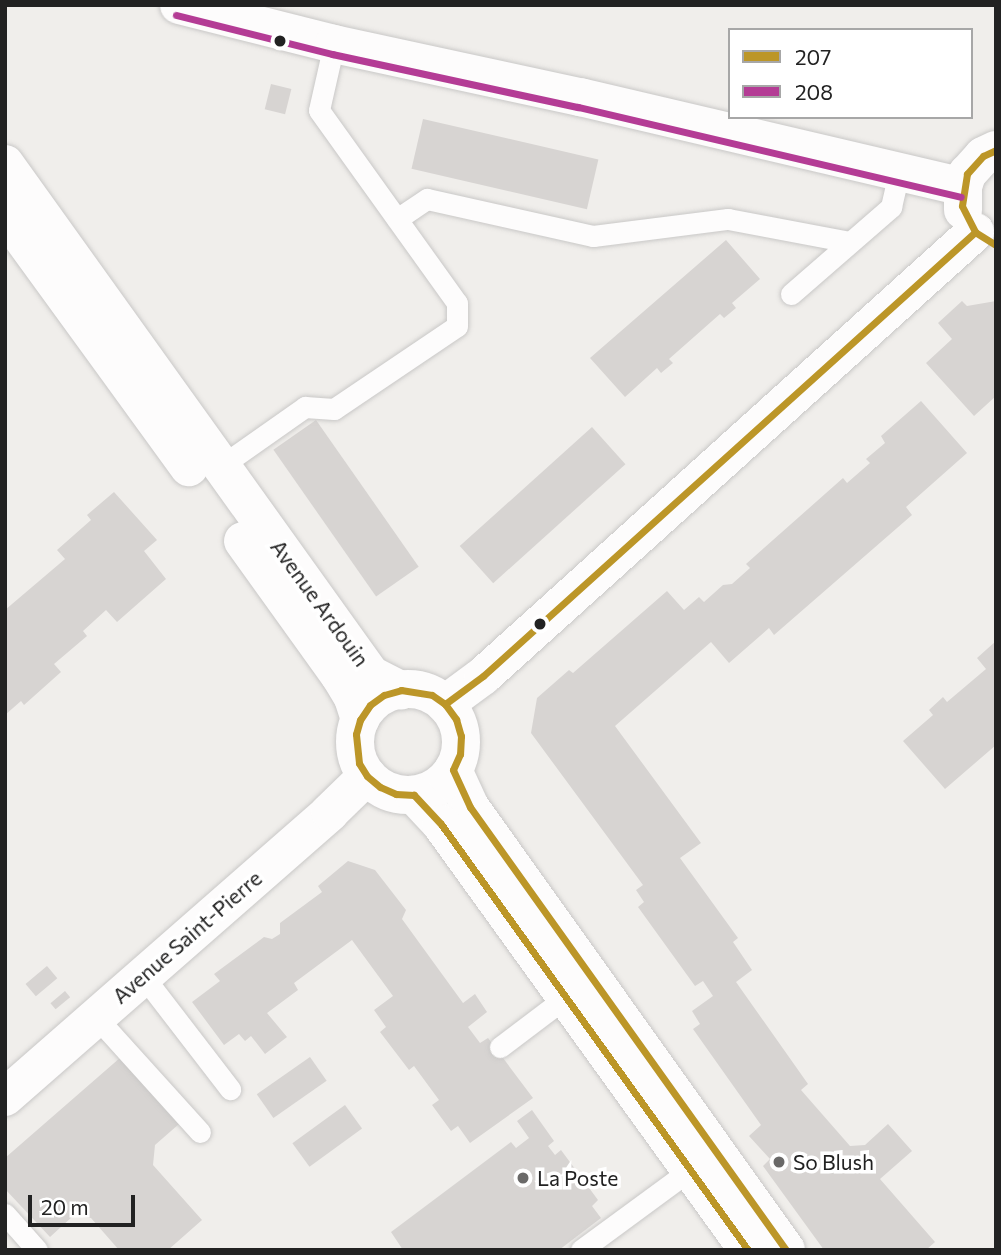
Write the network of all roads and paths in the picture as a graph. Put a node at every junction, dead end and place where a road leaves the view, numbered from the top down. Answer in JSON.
{"nodes":[{"id":1,"x":179,"y":5,"type":"edge"},
{"id":2,"x":334,"y":44,"type":"junction"},
{"id":3,"x":996,"y":150,"type":"edge"},
{"id":4,"x":5,"y":164,"type":"edge"},
{"id":5,"x":900,"y":172,"type":"junction"},
{"id":6,"x":962,"y":187,"type":"junction"},
{"id":7,"x":5,"y":214,"type":"edge"},
{"id":8,"x":397,"y":219,"type":"junction"},
{"id":9,"x":985,"y":238,"type":"edge"},
{"id":10,"x":850,"y":242,"type":"junction"},
{"id":11,"x":791,"y":294,"type":"dead end"},
{"id":12,"x":221,"y":466,"type":"junction"},
{"id":13,"x":401,"y":690,"type":"junction"},
{"id":14,"x":445,"y":704,"type":"junction"},
{"id":15,"x":360,"y":720,"type":"junction"},
{"id":16,"x":453,"y":770,"type":"junction"},
{"id":17,"x":367,"y":776,"type":"junction"},
{"id":18,"x":414,"y":795,"type":"junction"},
{"id":19,"x":142,"y":976,"type":"junction"},
{"id":20,"x":566,"y":997,"type":"junction"},
{"id":21,"x":96,"y":1017,"type":"junction"},
{"id":22,"x":500,"y":1046,"type":"dead end"},
{"id":23,"x":230,"y":1089,"type":"dead end"},
{"id":24,"x":5,"y":1097,"type":"edge"},
{"id":25,"x":200,"y":1132,"type":"dead end"},
{"id":26,"x":690,"y":1170,"type":"junction"},
{"id":27,"x":5,"y":1214,"type":"edge"},
{"id":28,"x":37,"y":1250,"type":"edge"},
{"id":29,"x":581,"y":1250,"type":"edge"},
{"id":30,"x":748,"y":1250,"type":"edge"},
{"id":31,"x":786,"y":1250,"type":"edge"}],
"edges":[{"from":1,"to":2,"type":"street"},
{"from":2,"to":5,"type":"street"},
{"from":2,"to":8,"type":"lane"},
{"from":3,"to":6,"type":"street"},
{"from":4,"to":12,"type":"street","name":"Avenue Ardouin"},
{"from":5,"to":6,"type":"street"},
{"from":5,"to":10,"type":"lane"},
{"from":6,"to":9,"type":"street"},
{"from":7,"to":15,"type":"street","name":"Avenue Ardouin"},
{"from":8,"to":10,"type":"lane"},
{"from":8,"to":12,"type":"lane"},
{"from":9,"to":14,"type":"street"},
{"from":10,"to":11,"type":"lane"},
{"from":12,"to":13,"type":"street","name":"Avenue Ardouin"},
{"from":13,"to":14,"type":"street"},
{"from":13,"to":15,"type":"street"},
{"from":14,"to":16,"type":"street"},
{"from":15,"to":17,"type":"street"},
{"from":16,"to":18,"type":"street"},
{"from":16,"to":31,"type":"street"},
{"from":17,"to":18,"type":"street"},
{"from":17,"to":19,"type":"street","name":"Avenue Saint-Pierre"},
{"from":18,"to":20,"type":"street"},
{"from":19,"to":21,"type":"street","name":"Avenue Saint-Pierre"},
{"from":19,"to":23,"type":"lane"},
{"from":20,"to":22,"type":"lane"},
{"from":20,"to":26,"type":"street"},
{"from":21,"to":24,"type":"street","name":"Avenue Saint-Pierre"},
{"from":21,"to":25,"type":"lane"},
{"from":26,"to":29,"type":"lane"},
{"from":26,"to":30,"type":"street"},
{"from":27,"to":28,"type":"lane"}]}
